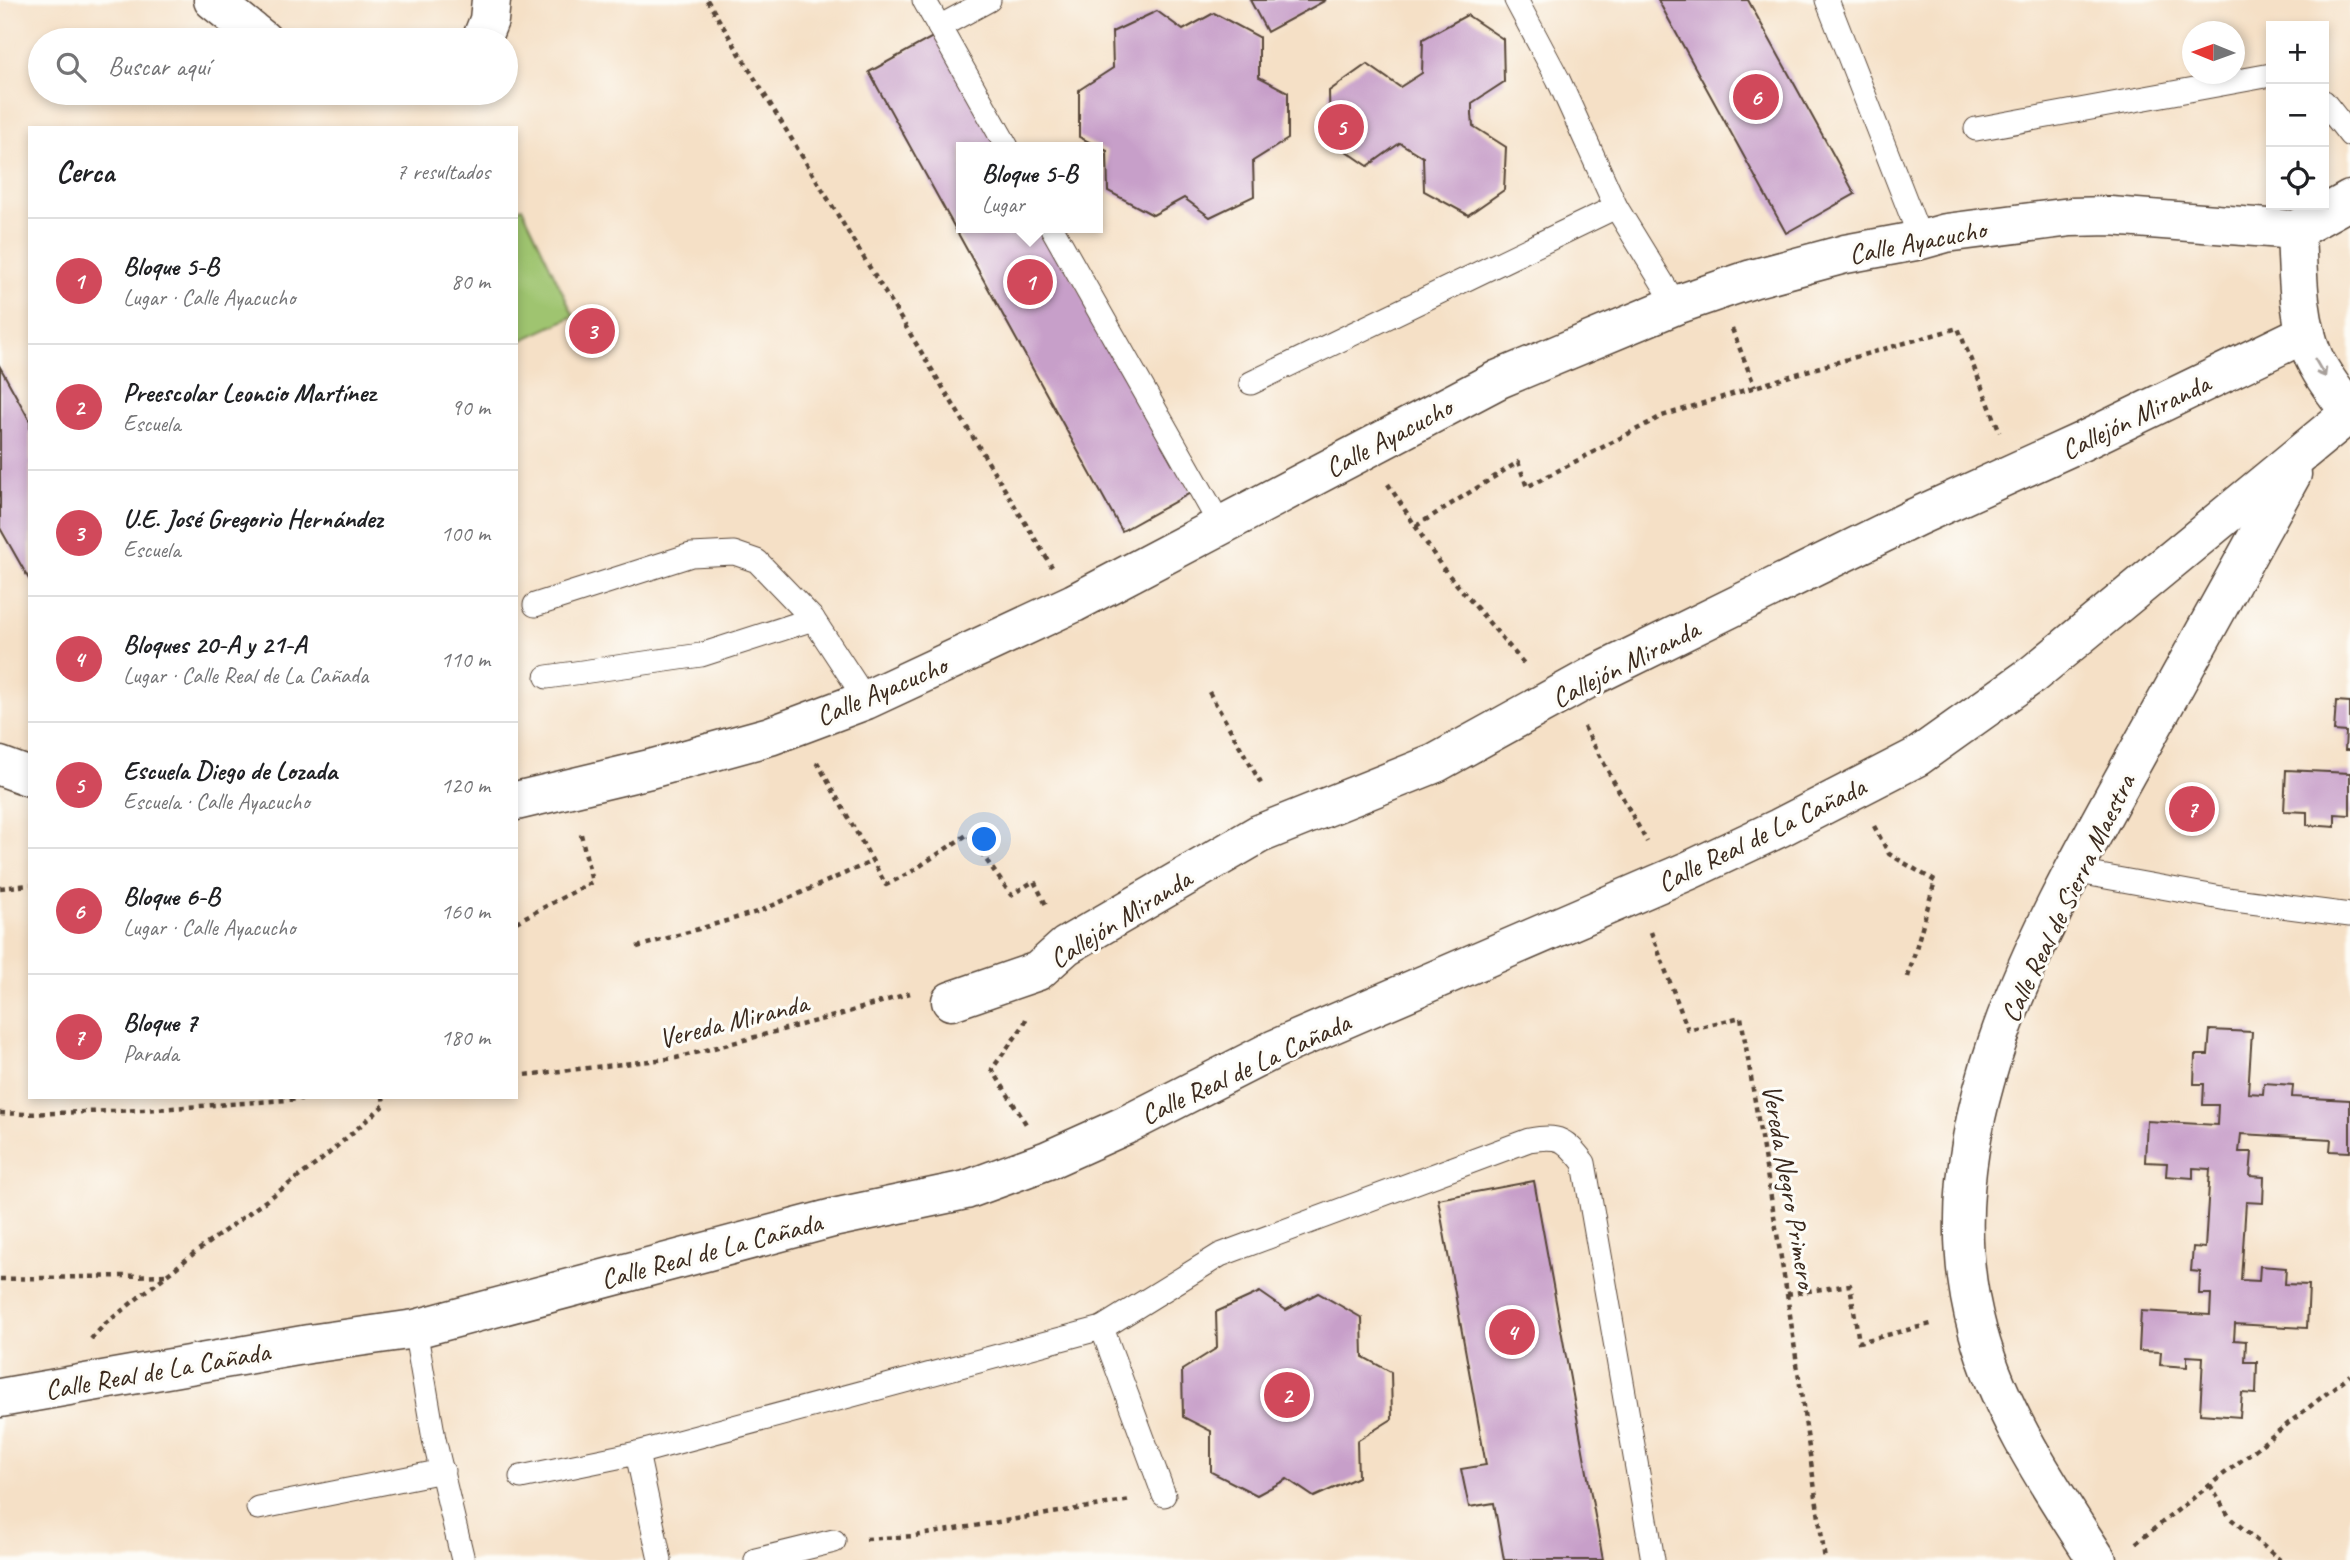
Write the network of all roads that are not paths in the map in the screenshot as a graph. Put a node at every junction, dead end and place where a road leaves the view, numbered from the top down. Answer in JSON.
{"nodes":[{"id":1,"x":213,"y":0,"type":"edge"},
{"id":2,"x":492,"y":0,"type":"edge"},
{"id":3,"x":924,"y":0,"type":"edge"},
{"id":4,"x":989,"y":0,"type":"edge"},
{"id":5,"x":1516,"y":0,"type":"edge"},
{"id":6,"x":1827,"y":0,"type":"edge"},
{"id":7,"x":939,"y":27,"type":"junction"},
{"id":8,"x":248,"y":28,"type":"edge"},
{"id":9,"x":486,"y":28,"type":"edge"},
{"id":10,"x":2266,"y":76,"type":"edge"},
{"id":11,"x":2329,"y":108,"type":"edge"},
{"id":12,"x":1976,"y":129,"type":"dead end"},
{"id":13,"x":2350,"y":135,"type":"edge"},
{"id":14,"x":1004,"y":142,"type":"edge"},
{"id":15,"x":2350,"y":200,"type":"edge"},
{"id":16,"x":1616,"y":207,"type":"junction"},
{"id":17,"x":2297,"y":230,"type":"junction"},
{"id":18,"x":1055,"y":233,"type":"edge"},
{"id":19,"x":1922,"y":240,"type":"junction"},
{"id":20,"x":1676,"y":305,"type":"junction"},
{"id":21,"x":2306,"y":333,"type":"junction"},
{"id":22,"x":1251,"y":383,"type":"dead end"},
{"id":23,"x":2350,"y":413,"type":"edge"},
{"id":24,"x":2303,"y":454,"type":"junction"},
{"id":25,"x":1221,"y":526,"type":"junction"},
{"id":26,"x":535,"y":605,"type":"dead end"},
{"id":27,"x":813,"y":619,"type":"junction"},
{"id":28,"x":547,"y":677,"type":"dead end"},
{"id":29,"x":866,"y":700,"type":"junction"},
{"id":30,"x":0,"y":766,"type":"edge"},
{"id":31,"x":28,"y":776,"type":"edge"},
{"id":32,"x":518,"y":801,"type":"edge"},
{"id":33,"x":2073,"y":871,"type":"junction"},
{"id":34,"x":2350,"y":915,"type":"edge"},
{"id":35,"x":951,"y":1001,"type":"road end"},
{"id":36,"x":1102,"y":1328,"type":"junction"},
{"id":37,"x":415,"y":1329,"type":"junction"},
{"id":38,"x":0,"y":1398,"type":"edge"},
{"id":39,"x":637,"y":1453,"type":"junction"},
{"id":40,"x":443,"y":1471,"type":"junction"},
{"id":41,"x":521,"y":1477,"type":"dead end"},
{"id":42,"x":1164,"y":1495,"type":"road end"},
{"id":43,"x":258,"y":1508,"type":"dead end"},
{"id":44,"x":834,"y":1541,"type":"road end"},
{"id":45,"x":2111,"y":1556,"type":"edge"},
{"id":46,"x":463,"y":1560,"type":"edge"},
{"id":47,"x":660,"y":1560,"type":"edge"},
{"id":48,"x":756,"y":1560,"type":"edge"},
{"id":49,"x":1653,"y":1560,"type":"edge"}],
"edges":[{"from":1,"to":8,"type":"street"},
{"from":2,"to":9,"type":"street"},
{"from":3,"to":7,"type":"lane"},
{"from":4,"to":7,"type":"lane"},
{"from":5,"to":16,"type":"lane"},
{"from":6,"to":19,"type":"lane"},
{"from":7,"to":14,"type":"lane"},
{"from":10,"to":12,"type":"lane"},
{"from":11,"to":13,"type":"lane"},
{"from":15,"to":17,"type":"street"},
{"from":16,"to":20,"type":"lane"},
{"from":16,"to":22,"type":"lane"},
{"from":17,"to":19,"type":"street","name":"Calle Ayacucho"},
{"from":17,"to":21,"type":"street"},
{"from":18,"to":25,"type":"lane"},
{"from":19,"to":20,"type":"street","name":"Calle Ayacucho"},
{"from":20,"to":25,"type":"street","name":"Calle Ayacucho"},
{"from":21,"to":23,"type":"street","one_way":true},
{"from":21,"to":35,"type":"street","name":"Callejón Miranda"},
{"from":23,"to":24,"type":"street","name":"Calle Real de La Cañada"},
{"from":24,"to":33,"type":"street","name":"Calle Real de Sierra Maestra"},
{"from":24,"to":37,"type":"street","name":"Calle Real de La Cañada"},
{"from":25,"to":29,"type":"street","name":"Calle Ayacucho"},
{"from":26,"to":27,"type":"lane"},
{"from":27,"to":28,"type":"lane"},
{"from":27,"to":29,"type":"lane"},
{"from":29,"to":32,"type":"street","name":"Calle Ayacucho"},
{"from":30,"to":31,"type":"street"},
{"from":33,"to":34,"type":"lane"},
{"from":33,"to":45,"type":"street","name":"Calle Real de Sierra Maestra"},
{"from":36,"to":39,"type":"lane"},
{"from":36,"to":42,"type":"lane"},
{"from":36,"to":49,"type":"lane"},
{"from":37,"to":38,"type":"street","name":"Calle Real de La Cañada"},
{"from":37,"to":40,"type":"lane"},
{"from":39,"to":41,"type":"lane"},
{"from":39,"to":47,"type":"lane"},
{"from":40,"to":43,"type":"lane"},
{"from":40,"to":46,"type":"lane"},
{"from":44,"to":48,"type":"lane"}]}
